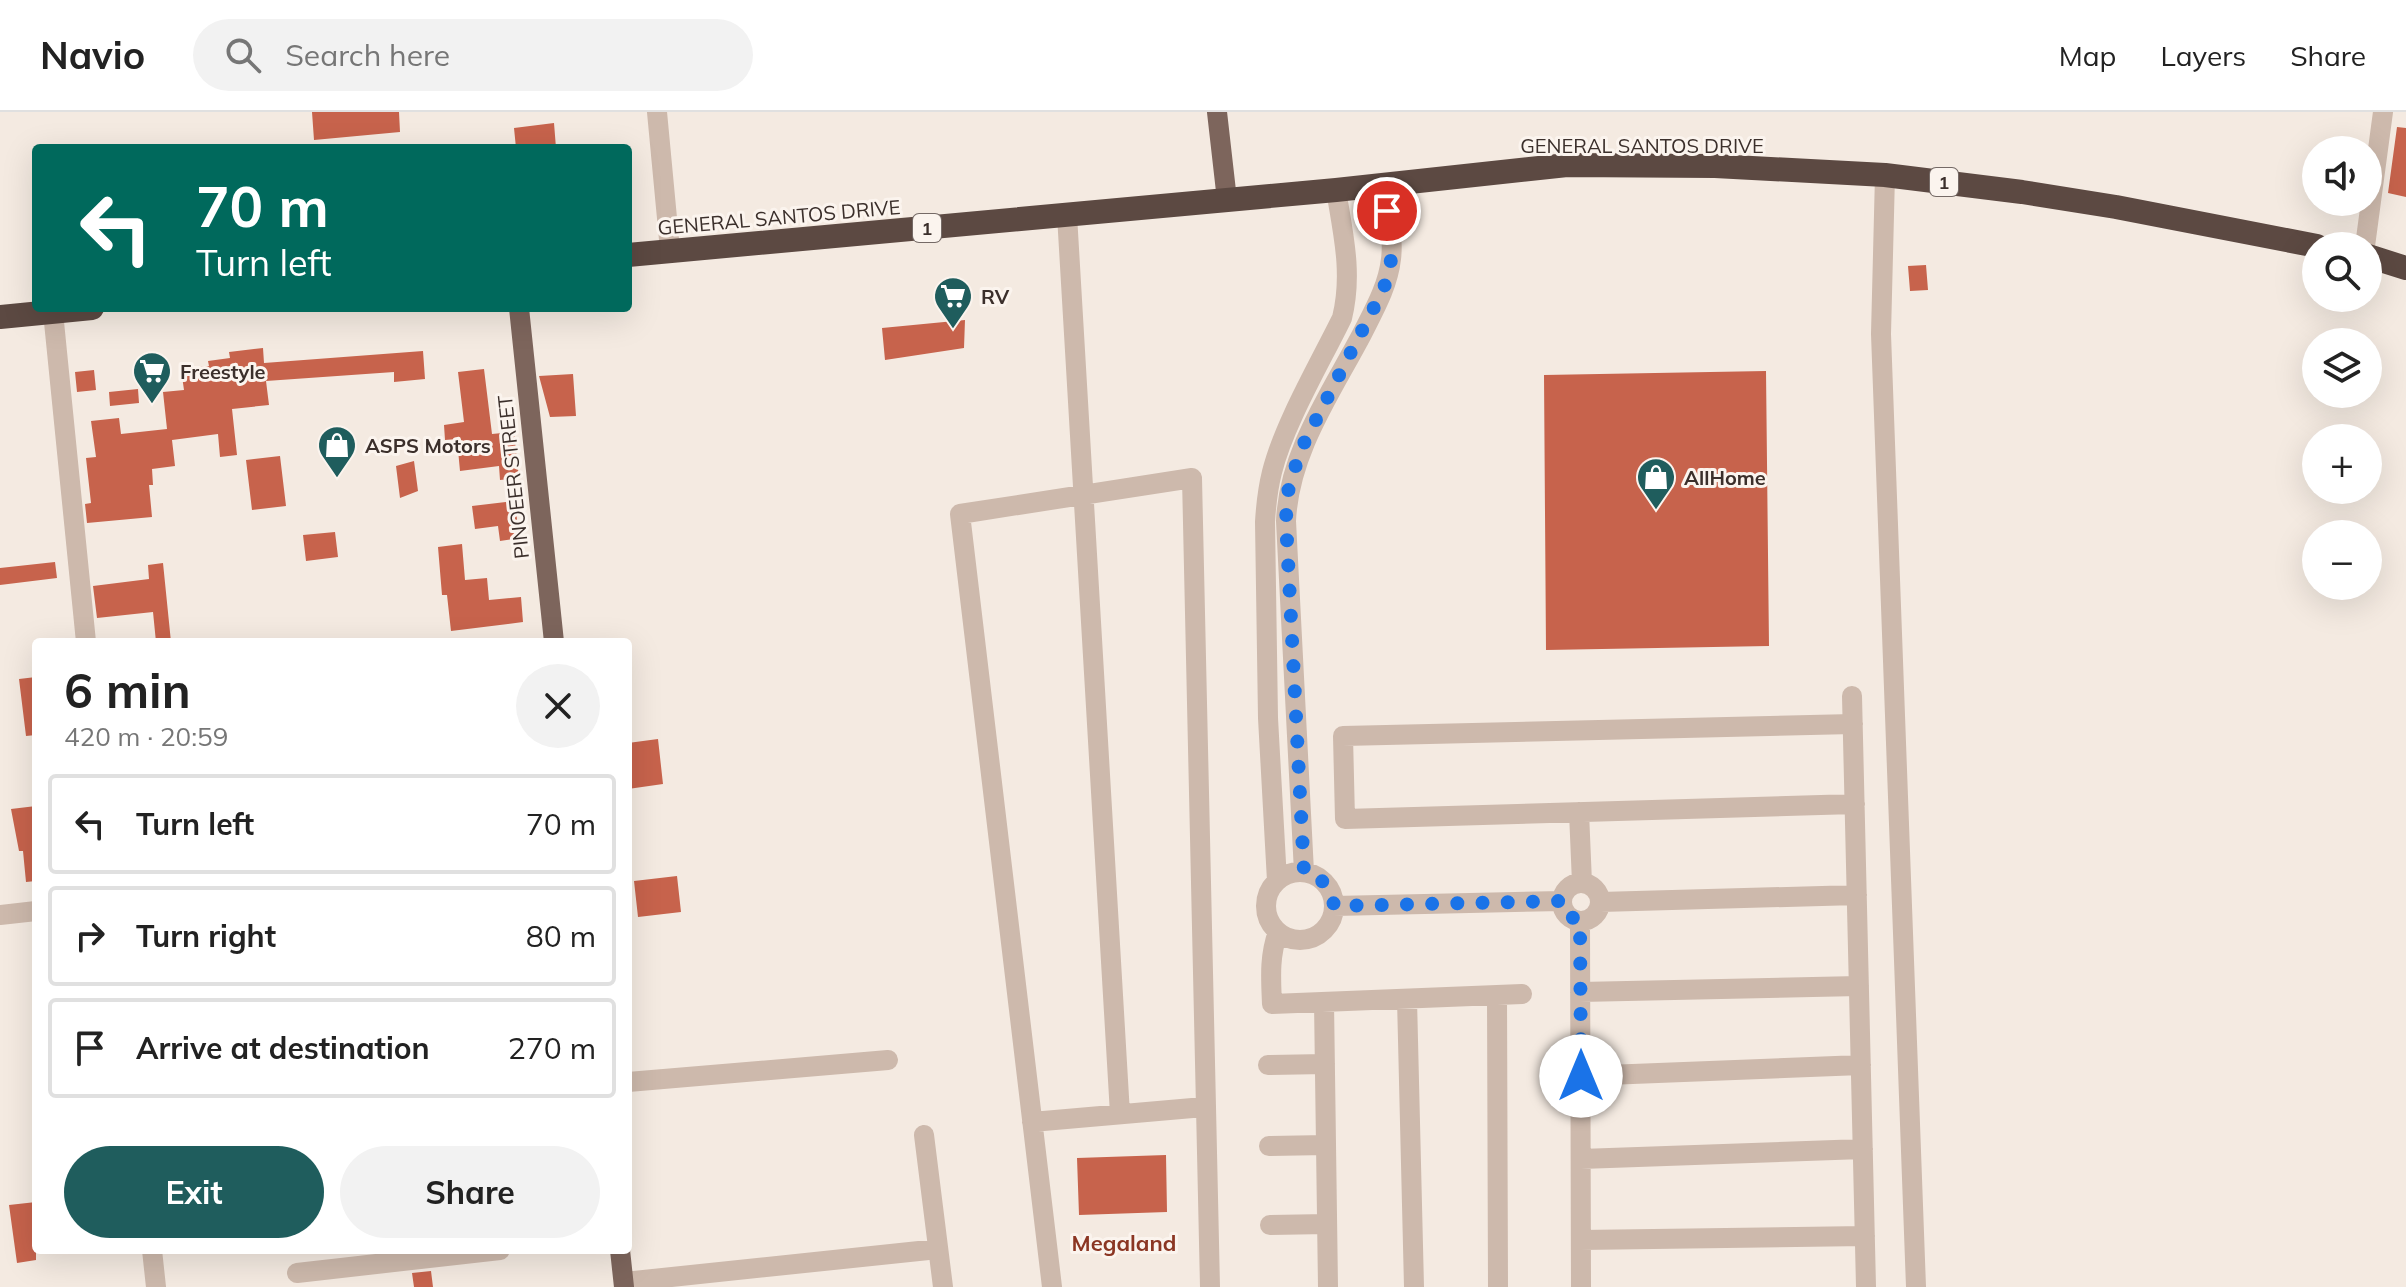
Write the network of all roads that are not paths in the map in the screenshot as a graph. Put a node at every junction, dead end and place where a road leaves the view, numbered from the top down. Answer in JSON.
{"nodes":[{"id":1,"x":657,"y":112,"type":"edge"},
{"id":2,"x":1217,"y":112,"type":"edge"},
{"id":3,"x":2383,"y":112,"type":"edge"},
{"id":4,"x":1885,"y":175,"type":"junction"},
{"id":5,"x":1383,"y":185,"type":"junction"},
{"id":6,"x":1336,"y":190,"type":"junction"},
{"id":7,"x":1227,"y":200,"type":"junction"},
{"id":8,"x":1067,"y":215,"type":"junction"},
{"id":9,"x":2367,"y":232,"type":"edge"},
{"id":10,"x":2302,"y":243,"type":"edge"},
{"id":11,"x":670,"y":250,"type":"junction"},
{"id":12,"x":632,"y":255,"type":"edge"},
{"id":13,"x":2382,"y":260,"type":"edge"},
{"id":14,"x":2406,"y":268,"type":"edge"},
{"id":15,"x":53,"y":312,"type":"joint"},
{"id":16,"x":519,"y":312,"type":"edge"},
{"id":17,"x":0,"y":317,"type":"edge"},
{"id":18,"x":1084,"y":495,"type":"junction"},
{"id":19,"x":86,"y":638,"type":"edge"},
{"id":20,"x":554,"y":638,"type":"edge"},
{"id":21,"x":1852,"y":696,"type":"dead end"},
{"id":22,"x":1853,"y":724,"type":"junction"},
{"id":23,"x":1855,"y":804,"type":"junction"},
{"id":24,"x":1579,"y":812,"type":"junction"},
{"id":25,"x":1304,"y":872,"type":"junction"},
{"id":26,"x":1277,"y":881,"type":"junction"},
{"id":27,"x":1582,"y":883,"type":"junction"},
{"id":28,"x":1857,"y":895,"type":"junction"},
{"id":29,"x":1562,"y":901,"type":"junction"},
{"id":30,"x":1600,"y":902,"type":"junction"},
{"id":31,"x":1334,"y":906,"type":"junction"},
{"id":32,"x":32,"y":911,"type":"edge"},
{"id":33,"x":0,"y":915,"type":"edge"},
{"id":34,"x":1580,"y":921,"type":"junction"},
{"id":35,"x":1278,"y":932,"type":"junction"},
{"id":36,"x":1859,"y":986,"type":"junction"},
{"id":37,"x":1580,"y":992,"type":"junction"},
{"id":38,"x":1522,"y":994,"type":"dead end"},
{"id":39,"x":1497,"y":996,"type":"junction"},
{"id":40,"x":1407,"y":999,"type":"junction"},
{"id":41,"x":1324,"y":1002,"type":"junction"},
{"id":42,"x":888,"y":1060,"type":"dead end"},
{"id":43,"x":1325,"y":1064,"type":"junction"},
{"id":44,"x":1268,"y":1065,"type":"dead end"},
{"id":45,"x":1861,"y":1065,"type":"junction"},
{"id":46,"x":1581,"y":1076,"type":"junction"},
{"id":47,"x":632,"y":1082,"type":"edge"},
{"id":48,"x":1204,"y":1107,"type":"junction"},
{"id":49,"x":1120,"y":1114,"type":"junction"},
{"id":50,"x":1032,"y":1122,"type":"junction"},
{"id":51,"x":924,"y":1135,"type":"dead end"},
{"id":52,"x":1326,"y":1145,"type":"junction"},
{"id":53,"x":1269,"y":1146,"type":"dead end"},
{"id":54,"x":1863,"y":1149,"type":"junction"},
{"id":55,"x":1581,"y":1159,"type":"junction"},
{"id":56,"x":1327,"y":1224,"type":"junction"},
{"id":57,"x":1270,"y":1225,"type":"dead end"},
{"id":58,"x":1865,"y":1236,"type":"junction"},
{"id":59,"x":1581,"y":1240,"type":"junction"},
{"id":60,"x":938,"y":1249,"type":"junction"},
{"id":61,"x":152,"y":1254,"type":"edge"},
{"id":62,"x":465,"y":1254,"type":"edge"},
{"id":63,"x":620,"y":1254,"type":"edge"},
{"id":64,"x":297,"y":1273,"type":"dead end"},
{"id":65,"x":624,"y":1284,"type":"edge"},
{"id":66,"x":156,"y":1287,"type":"edge"},
{"id":67,"x":943,"y":1287,"type":"edge"},
{"id":68,"x":1052,"y":1287,"type":"edge"},
{"id":69,"x":1210,"y":1287,"type":"edge"},
{"id":70,"x":1328,"y":1287,"type":"edge"},
{"id":71,"x":1414,"y":1287,"type":"edge"},
{"id":72,"x":1498,"y":1287,"type":"edge"},
{"id":73,"x":1581,"y":1287,"type":"edge"},
{"id":74,"x":1866,"y":1287,"type":"edge"},
{"id":75,"x":1916,"y":1287,"type":"edge"}],
"edges":[{"from":1,"to":11,"type":"street"},
{"from":2,"to":7,"type":"main road"},
{"from":3,"to":9,"type":"street"},
{"from":4,"to":5,"type":"highway","name":"GENERAL SANTOS DRIVE","number":"1"},
{"from":4,"to":10,"type":"highway","name":"GENERAL SANTOS DRIVE","number":"1"},
{"from":4,"to":75,"type":"street"},
{"from":5,"to":6,"type":"highway","name":"GENERAL SANTOS DRIVE","number":"1"},
{"from":5,"to":25,"type":"street"},
{"from":6,"to":7,"type":"highway","name":"GENERAL SANTOS DRIVE","number":"1"},
{"from":6,"to":26,"type":"street"},
{"from":7,"to":8,"type":"highway","name":"GENERAL SANTOS DRIVE","number":"1"},
{"from":8,"to":11,"type":"highway","name":"GENERAL SANTOS DRIVE","number":"1"},
{"from":8,"to":18,"type":"street"},
{"from":11,"to":12,"type":"highway","name":"GENERAL SANTOS DRIVE","number":"1"},
{"from":13,"to":14,"type":"highway"},
{"from":15,"to":17,"type":"highway"},
{"from":15,"to":19,"type":"street"},
{"from":16,"to":20,"type":"main road","name":"PINOEER STREET"},
{"from":18,"to":48,"type":"street"},
{"from":18,"to":49,"type":"street"},
{"from":18,"to":50,"type":"street"},
{"from":21,"to":22,"type":"street"},
{"from":22,"to":23,"type":"street"},
{"from":22,"to":24,"type":"street"},
{"from":23,"to":24,"type":"street"},
{"from":23,"to":28,"type":"street"},
{"from":24,"to":27,"type":"street"},
{"from":25,"to":26,"type":"street"},
{"from":25,"to":31,"type":"street"},
{"from":26,"to":35,"type":"street"},
{"from":27,"to":29,"type":"street"},
{"from":27,"to":30,"type":"street"},
{"from":28,"to":30,"type":"street"},
{"from":28,"to":36,"type":"street"},
{"from":29,"to":31,"type":"street"},
{"from":29,"to":34,"type":"street"},
{"from":30,"to":34,"type":"street"},
{"from":31,"to":35,"type":"street"},
{"from":32,"to":33,"type":"street"},
{"from":34,"to":37,"type":"street"},
{"from":35,"to":41,"type":"street"},
{"from":36,"to":37,"type":"street"},
{"from":36,"to":45,"type":"street"},
{"from":37,"to":46,"type":"street"},
{"from":38,"to":39,"type":"street"},
{"from":39,"to":40,"type":"street"},
{"from":39,"to":72,"type":"street"},
{"from":40,"to":41,"type":"street"},
{"from":40,"to":71,"type":"street"},
{"from":41,"to":43,"type":"street"},
{"from":42,"to":47,"type":"street"},
{"from":43,"to":44,"type":"street"},
{"from":43,"to":52,"type":"street"},
{"from":45,"to":46,"type":"street"},
{"from":45,"to":54,"type":"street"},
{"from":46,"to":55,"type":"street"},
{"from":48,"to":49,"type":"street"},
{"from":48,"to":69,"type":"street"},
{"from":49,"to":50,"type":"street"},
{"from":50,"to":68,"type":"street"},
{"from":51,"to":60,"type":"street"},
{"from":52,"to":53,"type":"street"},
{"from":52,"to":56,"type":"street"},
{"from":54,"to":55,"type":"street"},
{"from":54,"to":58,"type":"street"},
{"from":55,"to":59,"type":"street"},
{"from":56,"to":57,"type":"street"},
{"from":56,"to":70,"type":"street"},
{"from":58,"to":59,"type":"street"},
{"from":58,"to":74,"type":"street"},
{"from":59,"to":73,"type":"street"},
{"from":60,"to":65,"type":"street"},
{"from":60,"to":67,"type":"street"},
{"from":61,"to":66,"type":"street"},
{"from":62,"to":64,"type":"street"},
{"from":63,"to":65,"type":"main road"}]}
